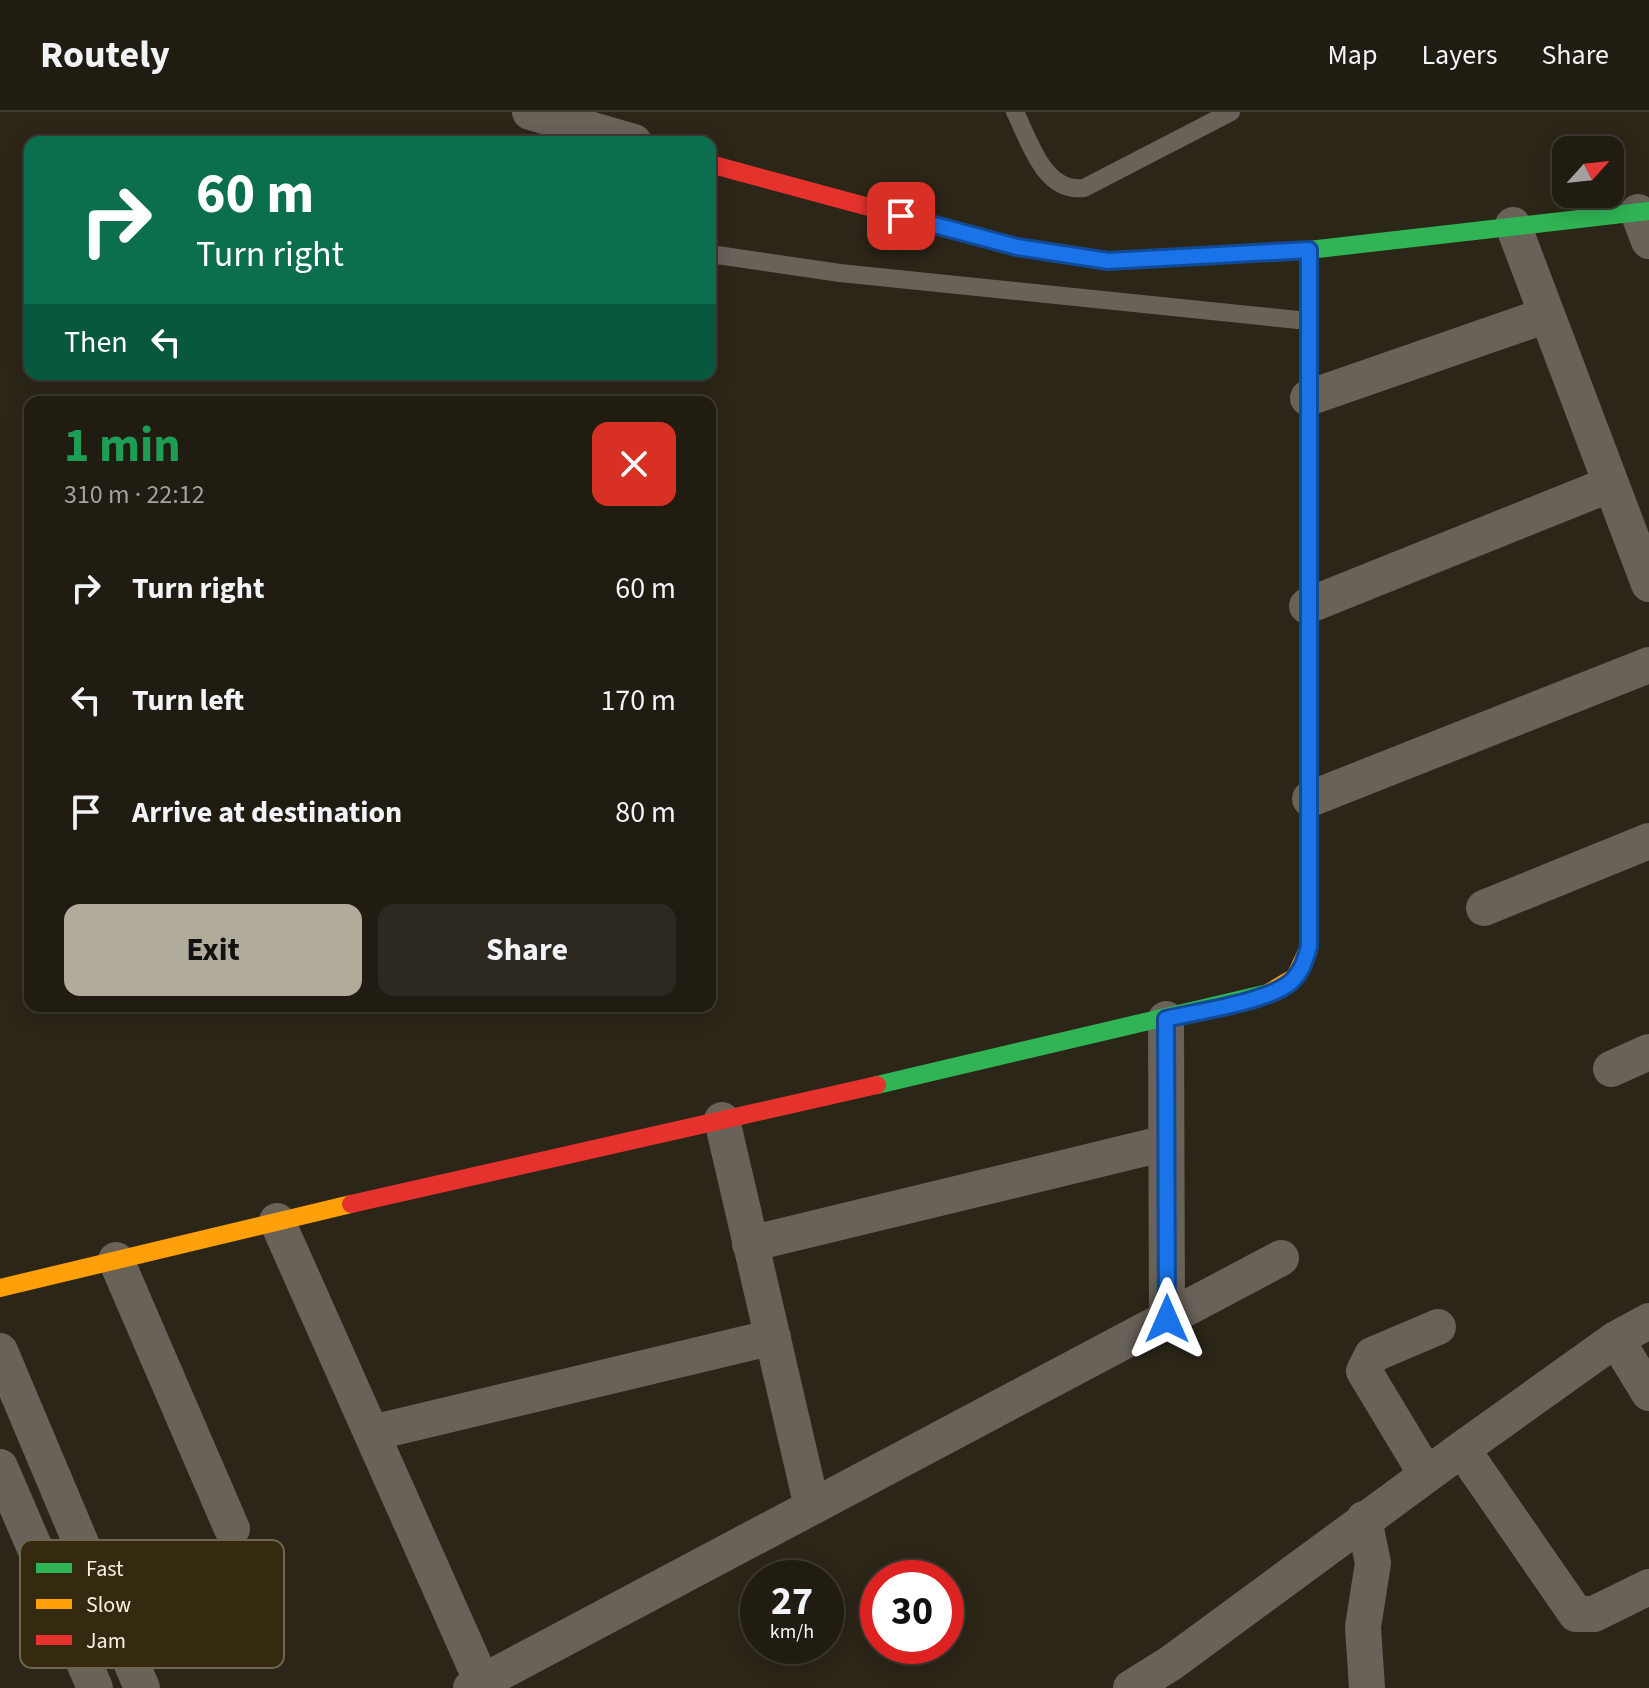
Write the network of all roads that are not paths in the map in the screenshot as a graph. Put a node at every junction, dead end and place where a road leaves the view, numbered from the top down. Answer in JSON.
{"nodes":[{"id":1,"x":530,"y":112,"type":"edge"},
{"id":2,"x":1015,"y":112,"type":"edge"},
{"id":3,"x":1231,"y":112,"type":"edge"},
{"id":4,"x":613,"y":136,"type":"edge"},
{"id":5,"x":716,"y":166,"type":"edge"},
{"id":6,"x":1645,"y":222,"type":"edge"},
{"id":7,"x":1513,"y":225,"type":"junction"},
{"id":8,"x":1309,"y":250,"type":"junction"},
{"id":9,"x":716,"y":255,"type":"edge"},
{"id":10,"x":1547,"y":315,"type":"junction"},
{"id":11,"x":1308,"y":321,"type":"junction"},
{"id":12,"x":1308,"y":398,"type":"junction"},
{"id":13,"x":1611,"y":484,"type":"junction"},
{"id":14,"x":1649,"y":584,"type":"edge"},
{"id":15,"x":1307,"y":606,"type":"junction"},
{"id":16,"x":1649,"y":665,"type":"edge"},
{"id":17,"x":1310,"y":799,"type":"junction"},
{"id":18,"x":1649,"y":841,"type":"edge"},
{"id":19,"x":1484,"y":908,"type":"dead end"},
{"id":20,"x":1166,"y":1019,"type":"junction"},
{"id":21,"x":1649,"y":1052,"type":"edge"},
{"id":22,"x":1611,"y":1069,"type":"dead end"},
{"id":23,"x":722,"y":1120,"type":"junction"},
{"id":24,"x":1166,"y":1143,"type":"junction"},
{"id":25,"x":277,"y":1221,"type":"junction"},
{"id":26,"x":750,"y":1244,"type":"junction"},
{"id":27,"x":1281,"y":1258,"type":"dead end"},
{"id":28,"x":116,"y":1260,"type":"junction"},
{"id":29,"x":0,"y":1288,"type":"edge"},
{"id":30,"x":1167,"y":1319,"type":"junction"},
{"id":31,"x":1649,"y":1321,"type":"edge"},
{"id":32,"x":1438,"y":1327,"type":"dead end"},
{"id":33,"x":773,"y":1337,"type":"junction"},
{"id":34,"x":1616,"y":1339,"type":"junction"},
{"id":35,"x":0,"y":1351,"type":"edge"},
{"id":36,"x":1649,"y":1393,"type":"edge"},
{"id":37,"x":372,"y":1433,"type":"junction"},
{"id":38,"x":1462,"y":1449,"type":"junction"},
{"id":39,"x":0,"y":1467,"type":"edge"},
{"id":40,"x":1426,"y":1474,"type":"junction"},
{"id":41,"x":812,"y":1507,"type":"junction"},
{"id":42,"x":1364,"y":1519,"type":"junction"},
{"id":43,"x":232,"y":1529,"type":"dead end"},
{"id":44,"x":31,"y":1540,"type":"edge"},
{"id":45,"x":80,"y":1540,"type":"edge"},
{"id":46,"x":1649,"y":1587,"type":"edge"},
{"id":47,"x":86,"y":1668,"type":"edge"},
{"id":48,"x":134,"y":1668,"type":"edge"},
{"id":49,"x":476,"y":1685,"type":"edge"},
{"id":50,"x":95,"y":1688,"type":"edge"},
{"id":51,"x":142,"y":1688,"type":"edge"},
{"id":52,"x":1131,"y":1688,"type":"edge"},
{"id":53,"x":1367,"y":1688,"type":"edge"}],
"edges":[{"from":1,"to":4,"type":"street"},
{"from":2,"to":3,"type":"lane"},
{"from":5,"to":8,"type":"street"},
{"from":6,"to":7,"type":"street"},
{"from":7,"to":8,"type":"street"},
{"from":7,"to":10,"type":"street"},
{"from":8,"to":11,"type":"street"},
{"from":9,"to":11,"type":"lane"},
{"from":10,"to":12,"type":"street"},
{"from":10,"to":13,"type":"street"},
{"from":11,"to":12,"type":"street"},
{"from":12,"to":15,"type":"street"},
{"from":13,"to":14,"type":"street"},
{"from":13,"to":15,"type":"street"},
{"from":15,"to":17,"type":"street"},
{"from":16,"to":17,"type":"street"},
{"from":17,"to":20,"type":"street"},
{"from":18,"to":19,"type":"street"},
{"from":20,"to":23,"type":"street"},
{"from":20,"to":24,"type":"street"},
{"from":21,"to":22,"type":"street"},
{"from":23,"to":25,"type":"street"},
{"from":23,"to":26,"type":"street"},
{"from":24,"to":26,"type":"street"},
{"from":24,"to":30,"type":"street"},
{"from":25,"to":28,"type":"street"},
{"from":25,"to":37,"type":"street"},
{"from":26,"to":33,"type":"street"},
{"from":27,"to":30,"type":"street"},
{"from":28,"to":29,"type":"street"},
{"from":28,"to":43,"type":"street"},
{"from":30,"to":41,"type":"street"},
{"from":31,"to":34,"type":"street"},
{"from":32,"to":40,"type":"street"},
{"from":33,"to":37,"type":"street"},
{"from":33,"to":41,"type":"street"},
{"from":34,"to":36,"type":"street"},
{"from":34,"to":38,"type":"street"},
{"from":35,"to":45,"type":"street"},
{"from":37,"to":49,"type":"street"},
{"from":38,"to":40,"type":"street"},
{"from":38,"to":46,"type":"street"},
{"from":39,"to":44,"type":"street"},
{"from":40,"to":42,"type":"street"},
{"from":41,"to":49,"type":"street"},
{"from":42,"to":52,"type":"street"},
{"from":42,"to":53,"type":"street"},
{"from":47,"to":50,"type":"street"},
{"from":48,"to":51,"type":"street"}]}
